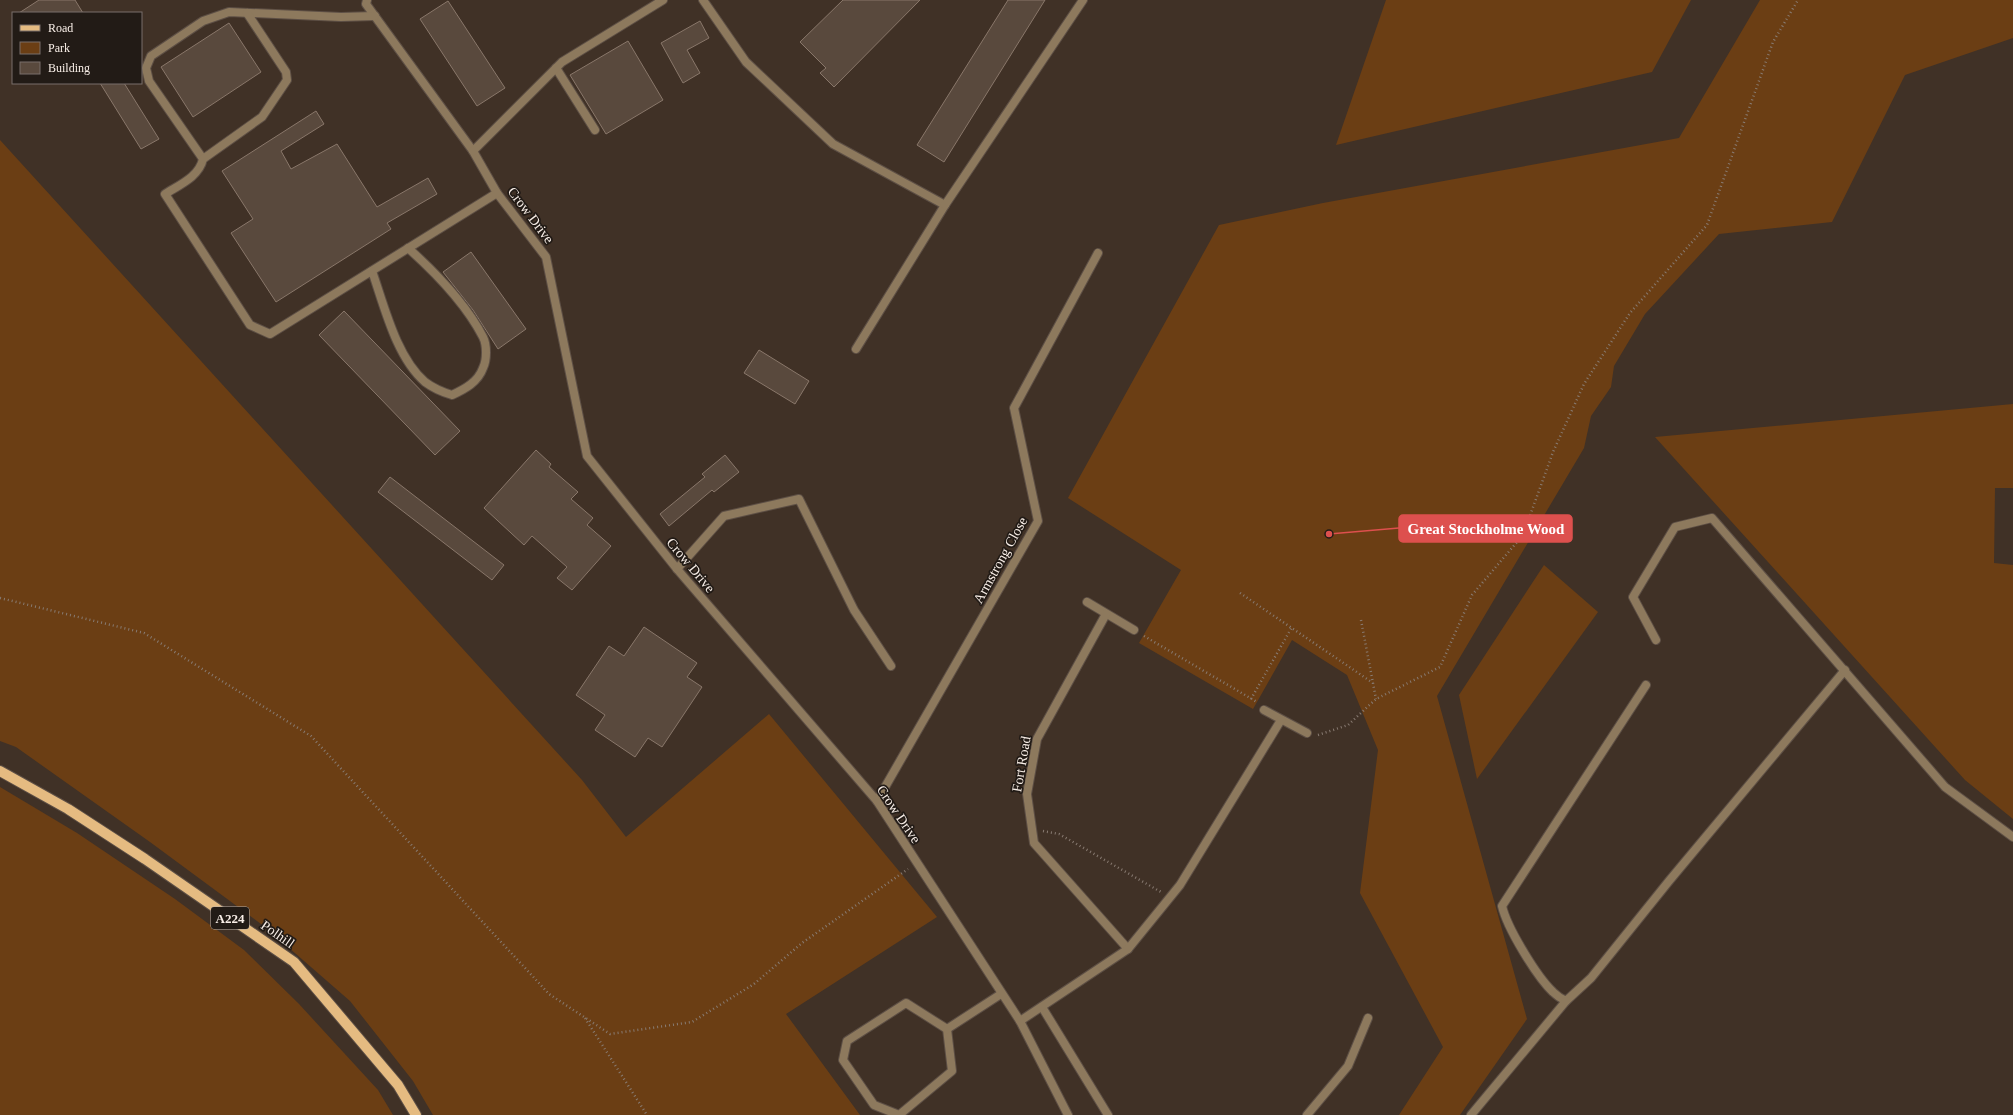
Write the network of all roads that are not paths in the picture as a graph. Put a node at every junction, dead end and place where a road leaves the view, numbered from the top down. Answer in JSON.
{"nodes":[{"id":1,"x":367,"y":0,"type":"edge"},
{"id":2,"x":663,"y":0,"type":"edge"},
{"id":3,"x":703,"y":0,"type":"edge"},
{"id":4,"x":1083,"y":0,"type":"edge"},
{"id":5,"x":247,"y":13,"type":"junction"},
{"id":6,"x":375,"y":16,"type":"junction"},
{"id":7,"x":556,"y":68,"type":"junction"},
{"id":8,"x":595,"y":130,"type":"dead end"},
{"id":9,"x":473,"y":151,"type":"junction"},
{"id":10,"x":203,"y":159,"type":"junction"},
{"id":11,"x":497,"y":193,"type":"junction"},
{"id":12,"x":945,"y":205,"type":"junction"},
{"id":13,"x":408,"y":248,"type":"junction"},
{"id":14,"x":1098,"y":254,"type":"dead end"},
{"id":15,"x":372,"y":271,"type":"junction"},
{"id":16,"x":856,"y":349,"type":"dead end"},
{"id":17,"x":677,"y":570,"type":"junction"},
{"id":18,"x":1087,"y":602,"type":"dead end"},
{"id":19,"x":1106,"y":614,"type":"junction"},
{"id":20,"x":1134,"y":630,"type":"road end"},
{"id":21,"x":1656,"y":640,"type":"dead end"},
{"id":22,"x":891,"y":666,"type":"dead end"},
{"id":23,"x":1845,"y":670,"type":"junction"},
{"id":24,"x":1646,"y":685,"type":"dead end"},
{"id":25,"x":1264,"y":710,"type":"road end"},
{"id":26,"x":1281,"y":720,"type":"junction"},
{"id":27,"x":1307,"y":734,"type":"road end"},
{"id":28,"x":0,"y":771,"type":"edge"},
{"id":29,"x":877,"y":801,"type":"junction"},
{"id":30,"x":2013,"y":837,"type":"edge"},
{"id":31,"x":1128,"y":949,"type":"junction"},
{"id":32,"x":1001,"y":994,"type":"junction"},
{"id":33,"x":1566,"y":1001,"type":"junction"},
{"id":34,"x":1042,"y":1007,"type":"junction"},
{"id":35,"x":1368,"y":1018,"type":"dead end"},
{"id":36,"x":1020,"y":1021,"type":"junction"},
{"id":37,"x":947,"y":1029,"type":"junction"},
{"id":38,"x":416,"y":1115,"type":"edge"},
{"id":39,"x":1068,"y":1115,"type":"edge"},
{"id":40,"x":1108,"y":1115,"type":"edge"},
{"id":41,"x":1306,"y":1115,"type":"edge"},
{"id":42,"x":1471,"y":1115,"type":"edge"}],
"edges":[{"from":1,"to":6,"type":"street","name":"Crow Drive"},
{"from":2,"to":7,"type":"street"},
{"from":3,"to":12,"type":"street"},
{"from":4,"to":12,"type":"street"},
{"from":5,"to":6,"type":"street"},
{"from":5,"to":10,"type":"street"},
{"from":5,"to":10,"type":"street"},
{"from":6,"to":9,"type":"street","name":"Crow Drive"},
{"from":7,"to":8,"type":"street"},
{"from":7,"to":9,"type":"street"},
{"from":9,"to":11,"type":"street","name":"Crow Drive"},
{"from":10,"to":15,"type":"street"},
{"from":11,"to":13,"type":"street"},
{"from":11,"to":17,"type":"street","name":"Crow Drive"},
{"from":12,"to":16,"type":"street"},
{"from":13,"to":15,"type":"street"},
{"from":13,"to":15,"type":"street"},
{"from":14,"to":29,"type":"street","name":"Armstrong Close"},
{"from":17,"to":22,"type":"street"},
{"from":17,"to":29,"type":"street","name":"Crow Drive"},
{"from":18,"to":19,"type":"street"},
{"from":19,"to":20,"type":"street"},
{"from":19,"to":31,"type":"street","name":"Fort Road"},
{"from":21,"to":23,"type":"street"},
{"from":23,"to":30,"type":"street"},
{"from":23,"to":33,"type":"street"},
{"from":24,"to":33,"type":"street"},
{"from":25,"to":26,"type":"street"},
{"from":26,"to":27,"type":"street"},
{"from":26,"to":31,"type":"street"},
{"from":28,"to":38,"type":"main road","name":"Polhill","number":"A224"},
{"from":29,"to":32,"type":"street","name":"Crow Drive"},
{"from":31,"to":34,"type":"street"},
{"from":32,"to":36,"type":"street","name":"Crow Drive"},
{"from":32,"to":37,"type":"street"},
{"from":33,"to":42,"type":"street"},
{"from":34,"to":36,"type":"street"},
{"from":34,"to":40,"type":"street"},
{"from":35,"to":41,"type":"street"},
{"from":36,"to":39,"type":"street","name":"Crow Drive"},
{"from":37,"to":37,"type":"street"}]}
